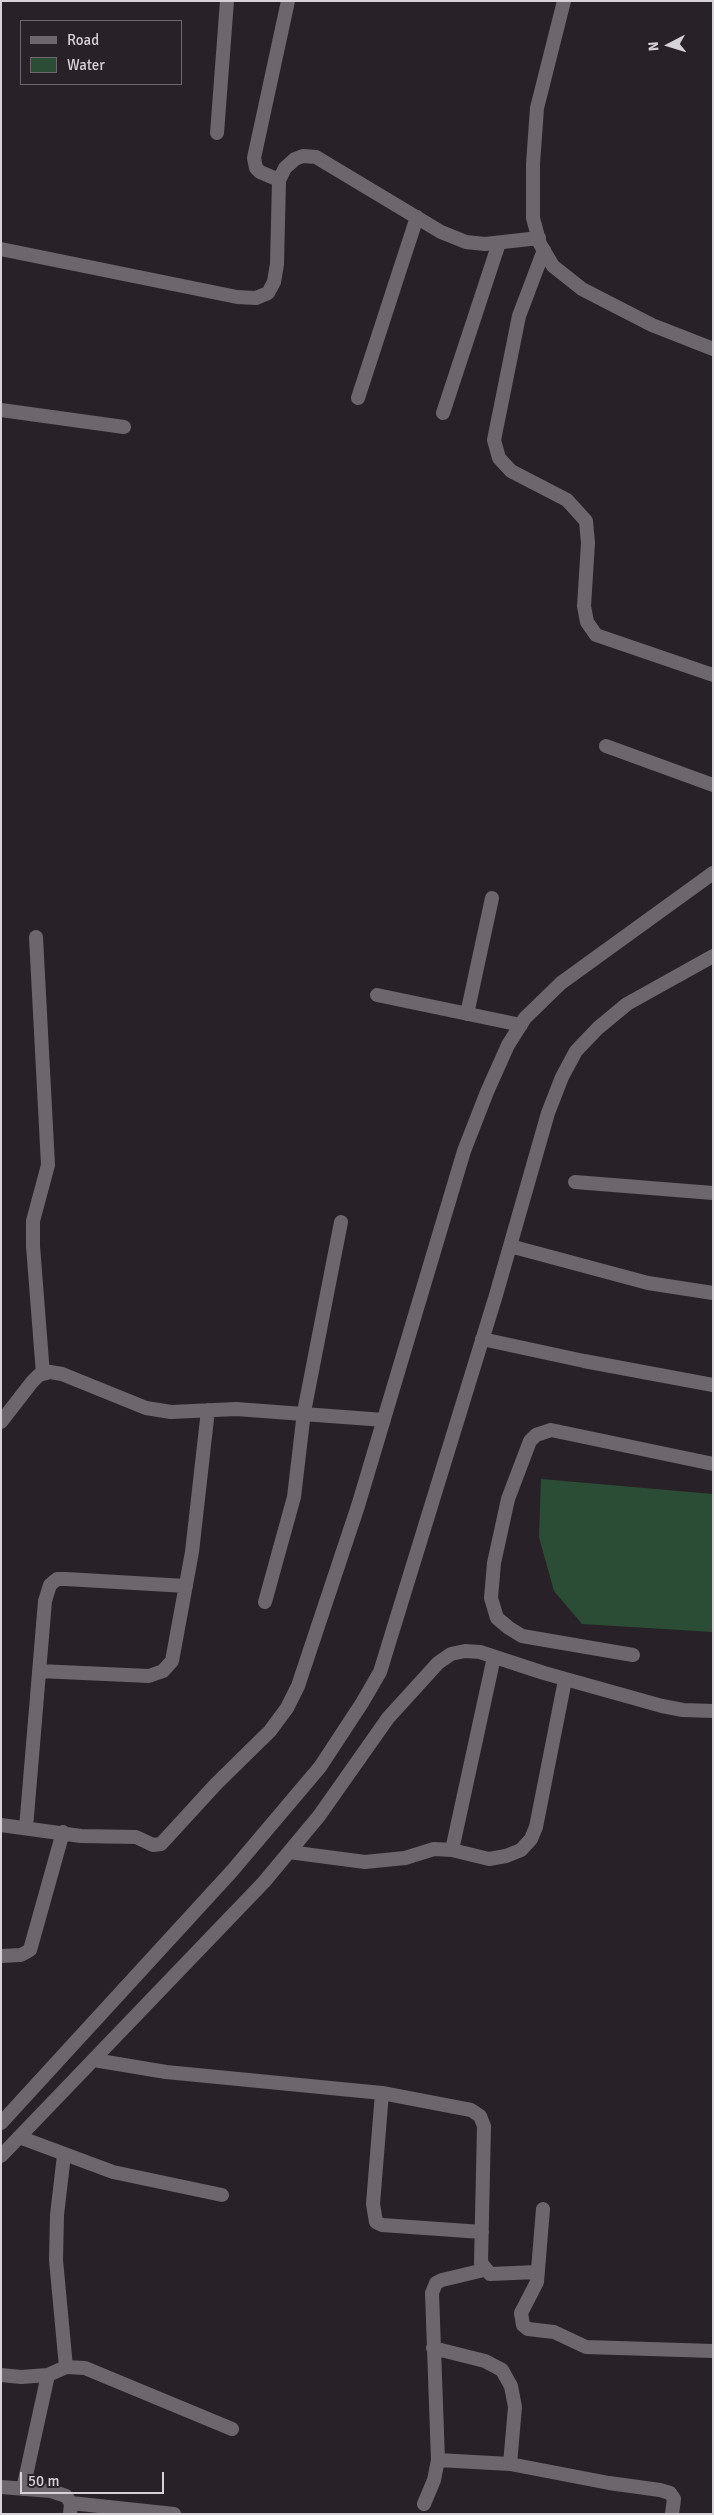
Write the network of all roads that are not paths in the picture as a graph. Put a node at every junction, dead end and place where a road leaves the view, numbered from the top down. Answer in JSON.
{"nodes":[{"id":1,"x":228,"y":1,"type":"edge"},
{"id":2,"x":288,"y":1,"type":"edge"},
{"id":3,"x":564,"y":1,"type":"edge"},
{"id":4,"x":217,"y":133,"type":"dead end"},
{"id":5,"x":279,"y":180,"type":"junction"},
{"id":6,"x":416,"y":217,"type":"junction"},
{"id":7,"x":499,"y":242,"type":"junction"},
{"id":8,"x":541,"y":244,"type":"junction"},
{"id":9,"x":1,"y":249,"type":"edge"},
{"id":10,"x":713,"y":349,"type":"edge"},
{"id":11,"x":358,"y":398,"type":"dead end"},
{"id":12,"x":1,"y":410,"type":"edge"},
{"id":13,"x":443,"y":413,"type":"dead end"},
{"id":14,"x":124,"y":427,"type":"dead end"},
{"id":15,"x":713,"y":675,"type":"edge"},
{"id":16,"x":606,"y":746,"type":"dead end"},
{"id":17,"x":713,"y":785,"type":"edge"},
{"id":18,"x":713,"y":874,"type":"edge"},
{"id":19,"x":492,"y":898,"type":"dead end"},
{"id":20,"x":36,"y":938,"type":"dead end"},
{"id":21,"x":713,"y":956,"type":"edge"},
{"id":22,"x":377,"y":995,"type":"dead end"},
{"id":23,"x":467,"y":1014,"type":"junction"},
{"id":24,"x":521,"y":1025,"type":"junction"},
{"id":25,"x":575,"y":1182,"type":"dead end"},
{"id":26,"x":713,"y":1193,"type":"edge"},
{"id":27,"x":341,"y":1222,"type":"dead end"},
{"id":28,"x":510,"y":1246,"type":"junction"},
{"id":29,"x":713,"y":1293,"type":"edge"},
{"id":30,"x":482,"y":1339,"type":"junction"},
{"id":31,"x":44,"y":1374,"type":"junction"},
{"id":32,"x":713,"y":1385,"type":"edge"},
{"id":33,"x":208,"y":1410,"type":"junction"},
{"id":34,"x":304,"y":1412,"type":"junction"},
{"id":35,"x":384,"y":1420,"type":"junction"},
{"id":36,"x":1,"y":1422,"type":"edge"},
{"id":37,"x":713,"y":1464,"type":"edge"},
{"id":38,"x":186,"y":1586,"type":"junction"},
{"id":39,"x":265,"y":1602,"type":"dead end"},
{"id":40,"x":633,"y":1655,"type":"dead end"},
{"id":41,"x":494,"y":1657,"type":"junction"},
{"id":42,"x":39,"y":1671,"type":"junction"},
{"id":43,"x":565,"y":1680,"type":"junction"},
{"id":44,"x":713,"y":1711,"type":"edge"},
{"id":45,"x":1,"y":1825,"type":"edge"},
{"id":46,"x":26,"y":1828,"type":"junction"},
{"id":47,"x":63,"y":1832,"type":"junction"},
{"id":48,"x":452,"y":1850,"type":"junction"},
{"id":49,"x":289,"y":1852,"type":"junction"},
{"id":50,"x":1,"y":1956,"type":"edge"},
{"id":51,"x":94,"y":2060,"type":"junction"},
{"id":52,"x":382,"y":2093,"type":"junction"},
{"id":53,"x":1,"y":2123,"type":"edge"},
{"id":54,"x":19,"y":2137,"type":"junction"},
{"id":55,"x":64,"y":2155,"type":"junction"},
{"id":56,"x":1,"y":2156,"type":"edge"},
{"id":57,"x":222,"y":2195,"type":"dead end"},
{"id":58,"x":543,"y":2209,"type":"dead end"},
{"id":59,"x":482,"y":2232,"type":"junction"},
{"id":60,"x":484,"y":2270,"type":"junction"},
{"id":61,"x":537,"y":2272,"type":"junction"},
{"id":62,"x":434,"y":2348,"type":"junction"},
{"id":63,"x":713,"y":2350,"type":"edge"},
{"id":64,"x":66,"y":2367,"type":"junction"},
{"id":65,"x":1,"y":2375,"type":"edge"},
{"id":66,"x":48,"y":2375,"type":"junction"},
{"id":67,"x":232,"y":2429,"type":"dead end"},
{"id":68,"x":438,"y":2460,"type":"junction"},
{"id":69,"x":510,"y":2464,"type":"junction"},
{"id":70,"x":1,"y":2487,"type":"edge"},
{"id":71,"x":23,"y":2489,"type":"junction"},
{"id":72,"x":424,"y":2504,"type":"dead end"},
{"id":73,"x":71,"y":2508,"type":"edge"},
{"id":74,"x":174,"y":2514,"type":"edge"},
{"id":75,"x":672,"y":2514,"type":"edge"}],
"edges":[{"from":1,"to":4,"type":"street"},
{"from":2,"to":5,"type":"street"},
{"from":3,"to":8,"type":"street"},
{"from":5,"to":6,"type":"street"},
{"from":5,"to":9,"type":"street"},
{"from":6,"to":7,"type":"street"},
{"from":6,"to":11,"type":"street"},
{"from":7,"to":8,"type":"street"},
{"from":7,"to":13,"type":"street"},
{"from":8,"to":10,"type":"street"},
{"from":8,"to":15,"type":"street"},
{"from":12,"to":14,"type":"street"},
{"from":16,"to":17,"type":"street"},
{"from":18,"to":24,"type":"street"},
{"from":19,"to":23,"type":"street"},
{"from":20,"to":31,"type":"street"},
{"from":21,"to":28,"type":"street"},
{"from":22,"to":23,"type":"street"},
{"from":23,"to":24,"type":"street"},
{"from":24,"to":35,"type":"street"},
{"from":25,"to":26,"type":"street"},
{"from":27,"to":34,"type":"street"},
{"from":28,"to":29,"type":"street"},
{"from":28,"to":30,"type":"street"},
{"from":30,"to":32,"type":"street"},
{"from":30,"to":53,"type":"street"},
{"from":31,"to":33,"type":"street"},
{"from":31,"to":36,"type":"street"},
{"from":33,"to":34,"type":"street"},
{"from":33,"to":38,"type":"street"},
{"from":34,"to":35,"type":"street"},
{"from":34,"to":39,"type":"street"},
{"from":35,"to":47,"type":"street"},
{"from":37,"to":40,"type":"street"},
{"from":38,"to":42,"type":"street"},
{"from":38,"to":42,"type":"street"},
{"from":41,"to":43,"type":"street"},
{"from":41,"to":48,"type":"street"},
{"from":41,"to":49,"type":"street"},
{"from":42,"to":46,"type":"street"},
{"from":43,"to":44,"type":"street"},
{"from":43,"to":48,"type":"street"},
{"from":45,"to":46,"type":"street"},
{"from":46,"to":47,"type":"street"},
{"from":47,"to":50,"type":"street"},
{"from":48,"to":49,"type":"street"},
{"from":49,"to":51,"type":"street"},
{"from":51,"to":52,"type":"street"},
{"from":51,"to":54,"type":"street"},
{"from":52,"to":59,"type":"street"},
{"from":52,"to":59,"type":"street"},
{"from":54,"to":55,"type":"street"},
{"from":54,"to":56,"type":"street"},
{"from":55,"to":57,"type":"street"},
{"from":55,"to":64,"type":"street"},
{"from":58,"to":61,"type":"street"},
{"from":59,"to":60,"type":"street"},
{"from":60,"to":61,"type":"street"},
{"from":60,"to":62,"type":"street"},
{"from":61,"to":63,"type":"street"},
{"from":62,"to":68,"type":"street"},
{"from":62,"to":69,"type":"street"},
{"from":64,"to":66,"type":"street"},
{"from":64,"to":67,"type":"street"},
{"from":65,"to":66,"type":"street"},
{"from":66,"to":71,"type":"street"},
{"from":68,"to":69,"type":"street"},
{"from":68,"to":72,"type":"street"},
{"from":69,"to":75,"type":"street"},
{"from":70,"to":71,"type":"street"},
{"from":71,"to":73,"type":"street"},
{"from":73,"to":74,"type":"street"}]}
